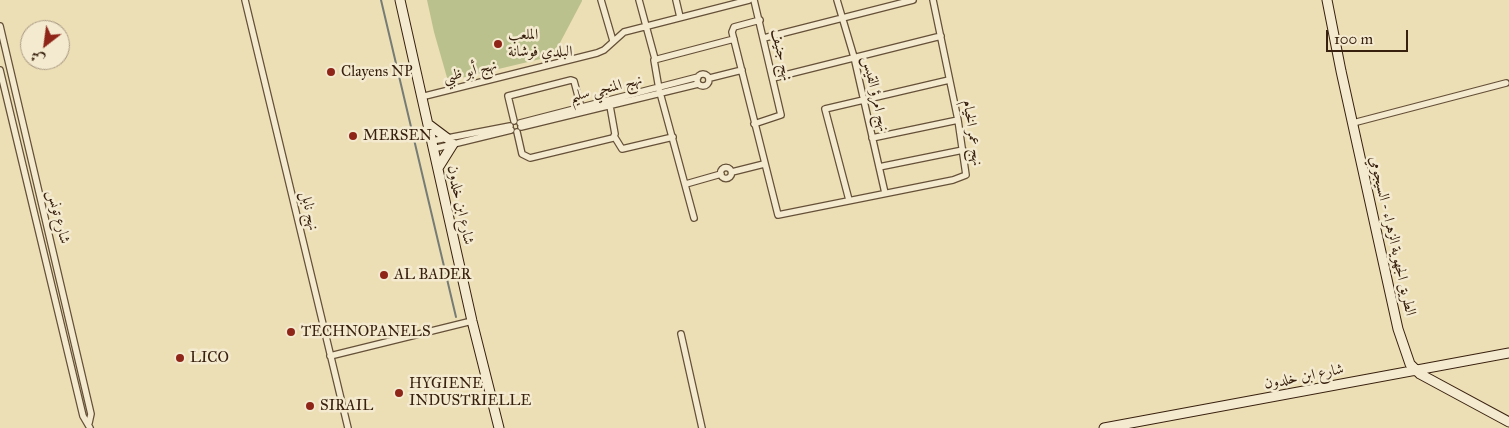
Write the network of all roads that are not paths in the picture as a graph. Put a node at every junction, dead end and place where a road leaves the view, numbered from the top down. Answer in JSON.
{"nodes":[{"id":1,"x":245,"y":0,"type":"edge"},
{"id":2,"x":398,"y":0,"type":"edge"},
{"id":3,"x":601,"y":0,"type":"edge"},
{"id":4,"x":639,"y":0,"type":"edge"},
{"id":5,"x":676,"y":0,"type":"edge"},
{"id":6,"x":709,"y":0,"type":"edge"},
{"id":7,"x":749,"y":0,"type":"edge"},
{"id":8,"x":754,"y":0,"type":"edge"},
{"id":9,"x":837,"y":0,"type":"edge"},
{"id":10,"x":913,"y":0,"type":"edge"},
{"id":11,"x":933,"y":0,"type":"edge"},
{"id":12,"x":1327,"y":0,"type":"edge"},
{"id":13,"x":710,"y":8,"type":"junction"},
{"id":14,"x":680,"y":17,"type":"junction"},
{"id":15,"x":842,"y":18,"type":"junction"},
{"id":16,"x":760,"y":20,"type":"junction"},
{"id":17,"x":0,"y":26,"type":"edge"},
{"id":18,"x":646,"y":26,"type":"junction"},
{"id":19,"x":941,"y":36,"type":"junction"},
{"id":20,"x":764,"y":38,"type":"junction"},
{"id":21,"x":734,"y":40,"type":"junction"},
{"id":22,"x":614,"y":41,"type":"junction"},
{"id":23,"x":854,"y":57,"type":"junction"},
{"id":24,"x":655,"y":59,"type":"junction"},
{"id":25,"x":0,"y":70,"type":"edge"},
{"id":26,"x":742,"y":70,"type":"junction"},
{"id":27,"x":710,"y":78,"type":"junction"},
{"id":28,"x":774,"y":78,"type":"junction"},
{"id":29,"x":698,"y":80,"type":"junction"},
{"id":30,"x":949,"y":80,"type":"junction"},
{"id":31,"x":1506,"y":83,"type":"dead end"},
{"id":32,"x":660,"y":91,"type":"junction"},
{"id":33,"x":422,"y":97,"type":"junction"},
{"id":34,"x":863,"y":102,"type":"junction"},
{"id":35,"x":610,"y":106,"type":"junction"},
{"id":36,"x":582,"y":110,"type":"junction"},
{"id":37,"x":958,"y":120,"type":"junction"},
{"id":38,"x":427,"y":123,"type":"junction"},
{"id":39,"x":1353,"y":123,"type":"junction"},
{"id":40,"x":754,"y":124,"type":"junction"},
{"id":41,"x":515,"y":127,"type":"junction"},
{"id":42,"x":614,"y":136,"type":"junction"},
{"id":43,"x":673,"y":137,"type":"junction"},
{"id":44,"x":872,"y":138,"type":"junction"},
{"id":45,"x":450,"y":141,"type":"junction"},
{"id":46,"x":432,"y":145,"type":"junction"},
{"id":47,"x":963,"y":150,"type":"junction"},
{"id":48,"x":764,"y":164,"type":"junction"},
{"id":49,"x":879,"y":167,"type":"junction"},
{"id":50,"x":438,"y":168,"type":"junction"},
{"id":51,"x":686,"y":184,"type":"junction"},
{"id":52,"x":885,"y":194,"type":"junction"},
{"id":53,"x":849,"y":200,"type":"junction"},
{"id":54,"x":694,"y":218,"type":"dead end"},
{"id":55,"x":472,"y":321,"type":"junction"},
{"id":56,"x":681,"y":334,"type":"dead end"},
{"id":57,"x":1509,"y":353,"type":"edge"},
{"id":58,"x":330,"y":356,"type":"junction"},
{"id":59,"x":1415,"y":370,"type":"junction"},
{"id":60,"x":1509,"y":422,"type":"edge"},
{"id":61,"x":90,"y":425,"type":"edge"},
{"id":62,"x":702,"y":425,"type":"edge"},
{"id":63,"x":348,"y":428,"type":"edge"},
{"id":64,"x":499,"y":428,"type":"edge"},
{"id":65,"x":1104,"y":428,"type":"edge"}],
"edges":[{"from":1,"to":58,"type":"street","name":"نهج نابل"},
{"from":2,"to":33,"type":"street","name":"شارع ابن خلدون"},
{"from":3,"to":22,"type":"street"},
{"from":4,"to":18,"type":"street"},
{"from":5,"to":14,"type":"street"},
{"from":6,"to":13,"type":"street"},
{"from":7,"to":13,"type":"street","name":"نهج أبو ظبي"},
{"from":8,"to":16,"type":"street","name":"نهج جنيف"},
{"from":9,"to":15,"type":"street","name":"نهج امرؤ القيس"},
{"from":10,"to":15,"type":"street"},
{"from":11,"to":19,"type":"street","name":"نهج عمر الخيام"},
{"from":12,"to":39,"type":"street","name":"الطريق الجهوية الزهراء - السيجومي"},
{"from":13,"to":14,"type":"street","name":"نهج أبو ظبي"},
{"from":14,"to":18,"type":"street","name":"نهج أبو ظبي"},
{"from":15,"to":20,"type":"street"},
{"from":15,"to":23,"type":"street","name":"نهج امرؤ القيس"},
{"from":16,"to":20,"type":"street","name":"نهج جنيف"},
{"from":16,"to":21,"type":"street"},
{"from":17,"to":61,"type":"street","name":"شارع تونس"},
{"from":18,"to":22,"type":"street","name":"نهج أبو ظبي"},
{"from":18,"to":24,"type":"street"},
{"from":19,"to":23,"type":"street"},
{"from":19,"to":30,"type":"street","name":"نهج عمر الخيام"},
{"from":20,"to":28,"type":"street","name":"نهج جنيف"},
{"from":21,"to":24,"type":"street"},
{"from":21,"to":26,"type":"street"},
{"from":22,"to":33,"type":"street","name":"نهج أبو ظبي"},
{"from":23,"to":28,"type":"street"},
{"from":23,"to":34,"type":"street","name":"نهج امرؤ القيس"},
{"from":24,"to":32,"type":"street"},
{"from":25,"to":61,"type":"street","name":"شارع تونس"},
{"from":26,"to":27,"type":"street"},
{"from":26,"to":40,"type":"street"},
{"from":27,"to":29,"type":"street"},
{"from":27,"to":29,"type":"street"},
{"from":28,"to":40,"type":"street","name":"نهج جنيف"},
{"from":29,"to":32,"type":"street","name":"نهج المنجي سليم"},
{"from":30,"to":34,"type":"street"},
{"from":30,"to":37,"type":"street","name":"نهج عمر الخيام"},
{"from":31,"to":39,"type":"street"},
{"from":32,"to":35,"type":"street","name":"نهج المنجي سليم"},
{"from":32,"to":36,"type":"street","name":"نهج المنجي سليم"},
{"from":32,"to":43,"type":"street"},
{"from":33,"to":38,"type":"street","name":"شارع ابن خلدون"},
{"from":34,"to":44,"type":"street","name":"نهج امرؤ القيس"},
{"from":34,"to":53,"type":"street"},
{"from":35,"to":36,"type":"street","name":"نهج المنجي سليم"},
{"from":35,"to":42,"type":"street"},
{"from":36,"to":41,"type":"street","name":"نهج المنجي سليم"},
{"from":36,"to":41,"type":"street"},
{"from":37,"to":44,"type":"street"},
{"from":37,"to":47,"type":"street","name":"نهج عمر الخيام"},
{"from":38,"to":45,"type":"street"},
{"from":38,"to":46,"type":"street","name":"شارع ابن خلدون"},
{"from":39,"to":59,"type":"street","name":"الطريق الجهوية الزهراء - السيجومي"},
{"from":40,"to":48,"type":"street"},
{"from":41,"to":42,"type":"street"},
{"from":41,"to":45,"type":"street","name":"نهج المنجي سليم"},
{"from":42,"to":43,"type":"street"},
{"from":43,"to":51,"type":"street"},
{"from":44,"to":49,"type":"street","name":"نهج امرؤ القيس"},
{"from":45,"to":46,"type":"street","name":"نهج المنجي سليم"},
{"from":45,"to":50,"type":"street"},
{"from":46,"to":50,"type":"street","name":"شارع ابن خلدون"},
{"from":47,"to":49,"type":"street"},
{"from":47,"to":52,"type":"street","name":"نهج عمر الخيام"},
{"from":48,"to":51,"type":"street"},
{"from":48,"to":53,"type":"street","name":"نهج عمر الخيام"},
{"from":49,"to":52,"type":"street","name":"نهج امرؤ القيس"},
{"from":50,"to":55,"type":"street","name":"شارع ابن خلدون"},
{"from":51,"to":54,"type":"street"},
{"from":52,"to":53,"type":"street","name":"نهج عمر الخيام"},
{"from":55,"to":58,"type":"street"},
{"from":55,"to":64,"type":"street","name":"شارع ابن خلدون"},
{"from":56,"to":62,"type":"street"},
{"from":57,"to":59,"type":"street","name":"شارع ابن خلدون"},
{"from":58,"to":63,"type":"street","name":"نهج نابل"},
{"from":59,"to":60,"type":"street"},
{"from":59,"to":65,"type":"street","name":"شارع ابن خلدون"}]}
